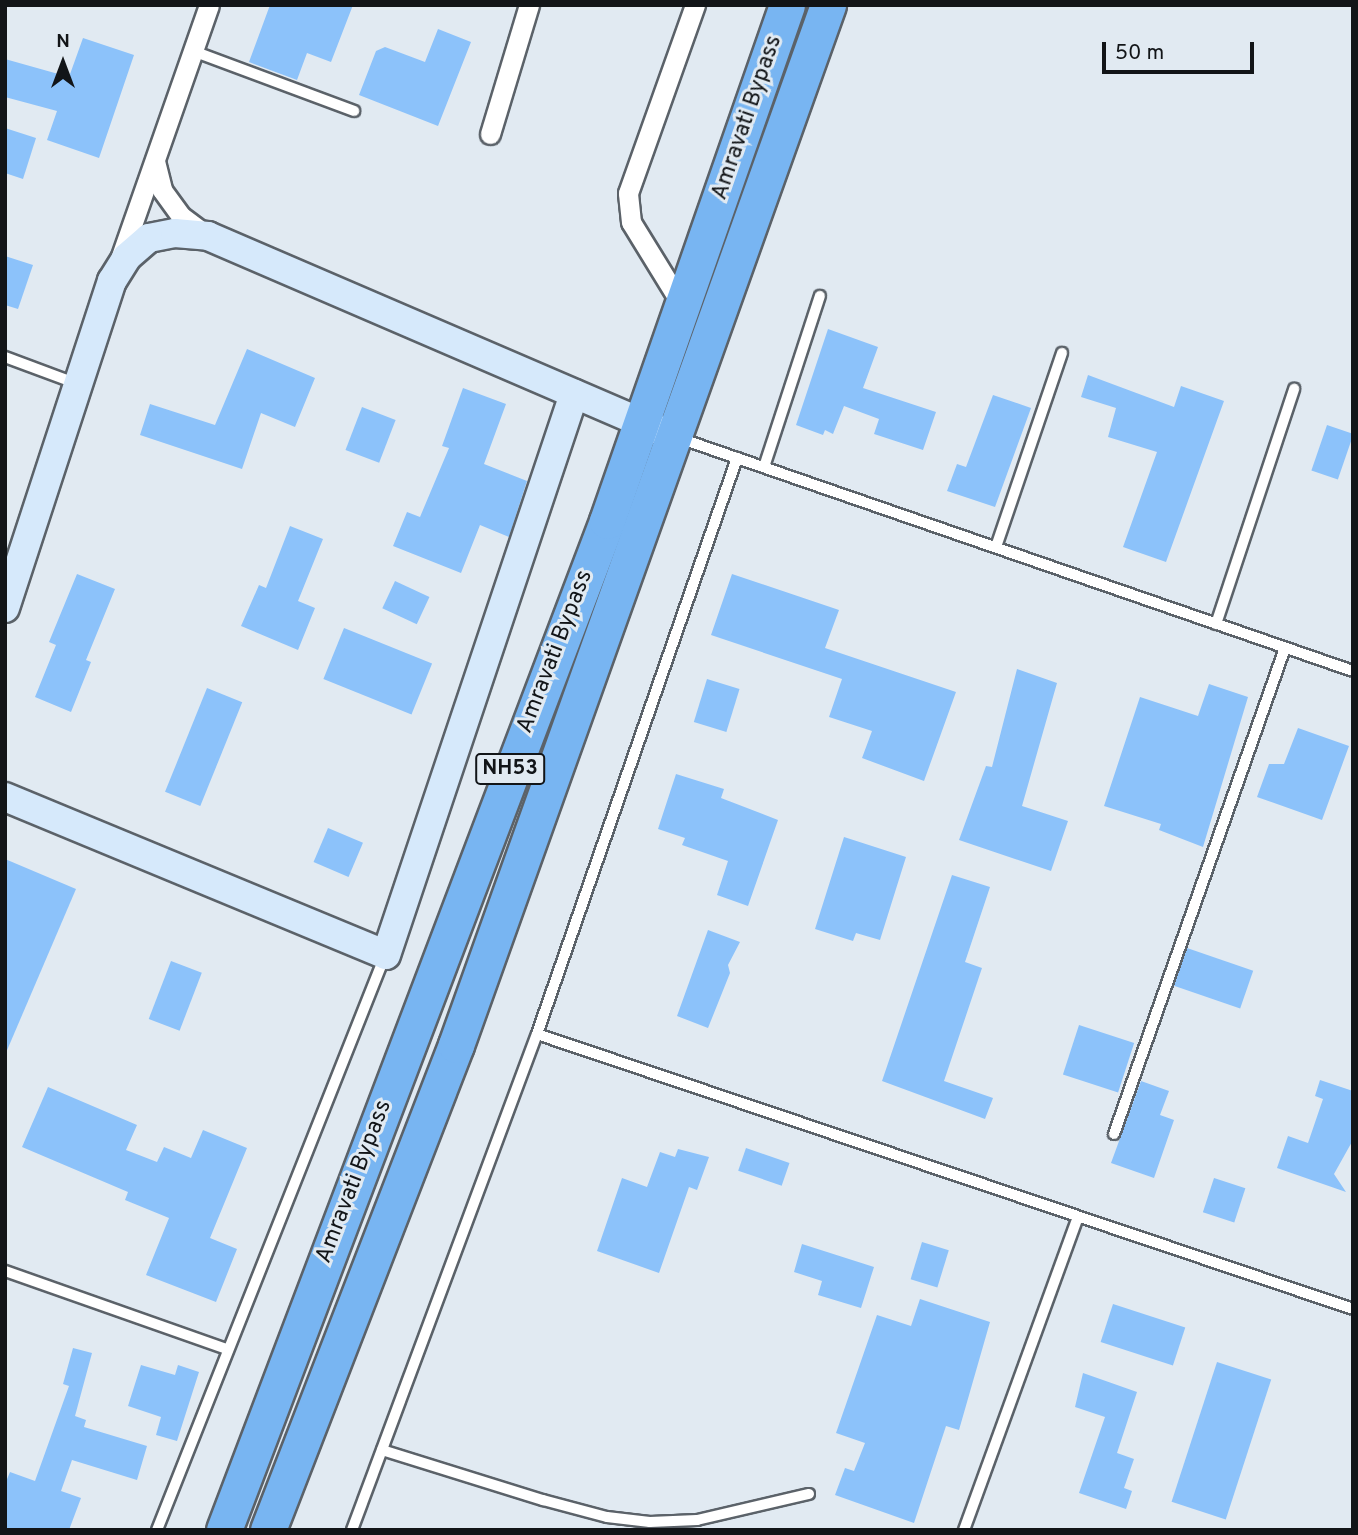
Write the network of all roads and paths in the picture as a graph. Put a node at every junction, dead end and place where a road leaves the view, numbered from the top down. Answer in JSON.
{"nodes":[{"id":1,"x":209,"y":5,"type":"edge"},
{"id":2,"x":529,"y":5,"type":"edge"},
{"id":3,"x":695,"y":5,"type":"edge"},
{"id":4,"x":787,"y":5,"type":"edge"},
{"id":5,"x":828,"y":5,"type":"edge"},
{"id":6,"x":193,"y":51,"type":"junction"},
{"id":7,"x":354,"y":111,"type":"dead end"},
{"id":8,"x":490,"y":134,"type":"dead end"},
{"id":9,"x":155,"y":153,"type":"junction"},
{"id":10,"x":208,"y":236,"type":"junction"},
{"id":11,"x":112,"y":281,"type":"junction"},
{"id":12,"x":820,"y":296,"type":"dead end"},
{"id":13,"x":682,"y":305,"type":"junction"},
{"id":14,"x":1062,"y":353,"type":"dead end"},
{"id":15,"x":5,"y":357,"type":"edge"},
{"id":16,"x":78,"y":385,"type":"junction"},
{"id":17,"x":1294,"y":389,"type":"dead end"},
{"id":18,"x":574,"y":394,"type":"junction"},
{"id":19,"x":641,"y":423,"type":"junction"},
{"id":20,"x":676,"y":437,"type":"junction"},
{"id":21,"x":737,"y":458,"type":"junction"},
{"id":22,"x":764,"y":467,"type":"junction"},
{"id":23,"x":996,"y":547,"type":"junction"},
{"id":24,"x":5,"y":608,"type":"edge"},
{"id":25,"x":1216,"y":624,"type":"junction"},
{"id":26,"x":1285,"y":648,"type":"junction"},
{"id":27,"x":1353,"y":671,"type":"edge"},
{"id":28,"x":5,"y":797,"type":"edge"},
{"id":29,"x":386,"y":954,"type":"junction"},
{"id":30,"x":537,"y":1034,"type":"junction"},
{"id":31,"x":1114,"y":1134,"type":"dead end"},
{"id":32,"x":1077,"y":1219,"type":"junction"},
{"id":33,"x":5,"y":1271,"type":"edge"},
{"id":34,"x":1353,"y":1309,"type":"edge"},
{"id":35,"x":226,"y":1349,"type":"junction"},
{"id":36,"x":382,"y":1450,"type":"junction"},
{"id":37,"x":809,"y":1494,"type":"dead end"},
{"id":38,"x":157,"y":1530,"type":"edge"},
{"id":39,"x":224,"y":1530,"type":"edge"},
{"id":40,"x":268,"y":1530,"type":"edge"},
{"id":41,"x":352,"y":1530,"type":"edge"},
{"id":42,"x":964,"y":1530,"type":"edge"}],
"edges":[{"from":1,"to":6,"type":"street"},
{"from":2,"to":8,"type":"street"},
{"from":3,"to":13,"type":"street"},
{"from":4,"to":13,"type":"highway","name":"Amravati Bypass","number":"NH53"},
{"from":5,"to":20,"type":"highway","name":"Amravati Bypass","number":"NH53"},
{"from":6,"to":7,"type":"lane"},
{"from":6,"to":9,"type":"street"},
{"from":9,"to":10,"type":"street"},
{"from":9,"to":11,"type":"street"},
{"from":10,"to":11,"type":"street"},
{"from":10,"to":18,"type":"street"},
{"from":11,"to":16,"type":"street"},
{"from":12,"to":22,"type":"lane"},
{"from":13,"to":19,"type":"highway","name":"Amravati Bypass","number":"NH53"},
{"from":14,"to":23,"type":"lane"},
{"from":15,"to":16,"type":"lane"},
{"from":16,"to":24,"type":"street"},
{"from":17,"to":25,"type":"lane"},
{"from":18,"to":19,"type":"street"},
{"from":18,"to":29,"type":"street"},
{"from":19,"to":20,"type":"street"},
{"from":19,"to":39,"type":"highway","name":"Amravati Bypass","number":"NH53"},
{"from":20,"to":21,"type":"lane"},
{"from":20,"to":40,"type":"highway","name":"Amravati Bypass","number":"NH53"},
{"from":21,"to":22,"type":"lane"},
{"from":21,"to":30,"type":"lane"},
{"from":22,"to":23,"type":"lane"},
{"from":23,"to":25,"type":"lane"},
{"from":25,"to":26,"type":"lane"},
{"from":26,"to":27,"type":"lane"},
{"from":26,"to":31,"type":"lane"},
{"from":28,"to":29,"type":"street"},
{"from":29,"to":35,"type":"lane"},
{"from":30,"to":32,"type":"lane"},
{"from":30,"to":36,"type":"lane"},
{"from":32,"to":34,"type":"lane"},
{"from":32,"to":42,"type":"lane"},
{"from":33,"to":35,"type":"lane"},
{"from":35,"to":38,"type":"lane"},
{"from":36,"to":37,"type":"lane"},
{"from":36,"to":41,"type":"lane"}]}
